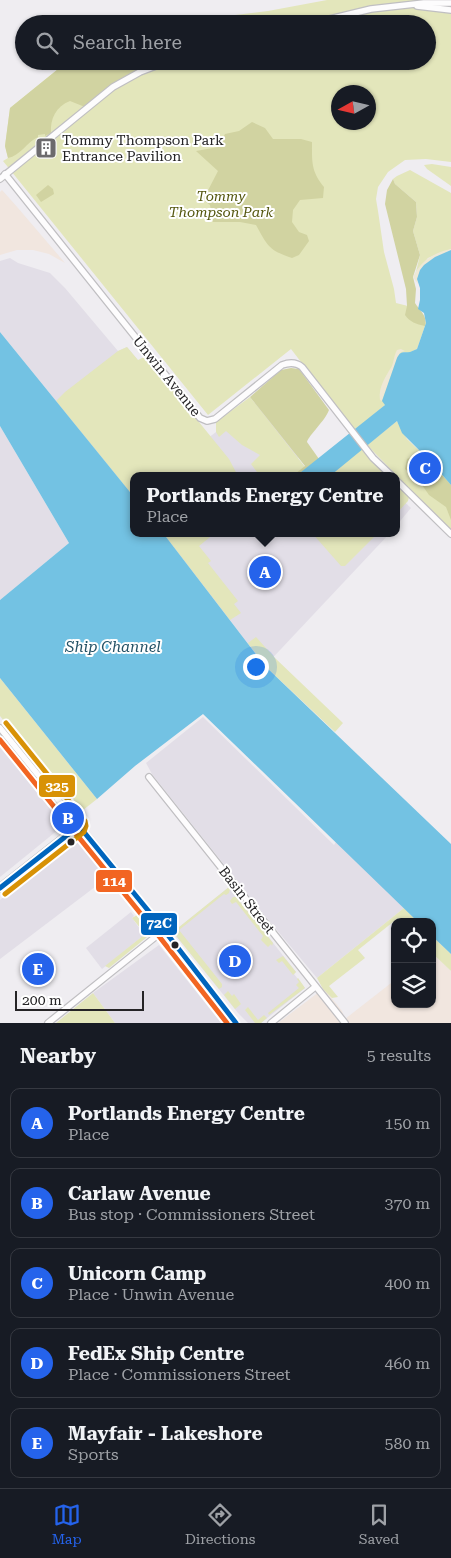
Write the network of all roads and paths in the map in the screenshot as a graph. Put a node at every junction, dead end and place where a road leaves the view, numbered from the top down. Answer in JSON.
{"nodes":[{"id":1,"x":451,"y":3,"type":"edge"},
{"id":2,"x":415,"y":6,"type":"junction"},
{"id":3,"x":451,"y":10,"type":"edge"},
{"id":4,"x":346,"y":15,"type":"edge"},
{"id":5,"x":146,"y":70,"type":"edge"},
{"id":6,"x":3,"y":176,"type":"edge"},
{"id":7,"x":388,"y":472,"type":"edge"},
{"id":8,"x":400,"y":484,"type":"edge"},
{"id":9,"x":451,"y":534,"type":"edge"},
{"id":10,"x":0,"y":728,"type":"edge"},
{"id":11,"x":149,"y":777,"type":"dead end"},
{"id":12,"x":79,"y":826,"type":"junction"},
{"id":13,"x":0,"y":888,"type":"edge"},
{"id":14,"x":164,"y":930,"type":"junction"},
{"id":15,"x":315,"y":987,"type":"junction"},
{"id":16,"x":48,"y":1023,"type":"edge"},
{"id":17,"x":236,"y":1023,"type":"edge"},
{"id":18,"x":271,"y":1023,"type":"edge"},
{"id":19,"x":345,"y":1023,"type":"edge"}],
"edges":[{"from":1,"to":2,"type":"street"},
{"from":2,"to":3,"type":"street"},
{"from":2,"to":4,"type":"street"},
{"from":5,"to":6,"type":"street"},
{"from":6,"to":7,"type":"street","name":"Unwin Avenue"},
{"from":8,"to":9,"type":"street"},
{"from":10,"to":12,"type":"street"},
{"from":11,"to":15,"type":"street","name":"Basin Street"},
{"from":12,"to":13,"type":"main road"},
{"from":12,"to":14,"type":"street"},
{"from":14,"to":16,"type":"street"},
{"from":14,"to":17,"type":"street"},
{"from":15,"to":18,"type":"street"},
{"from":15,"to":19,"type":"street","name":"Basin Street"}]}
